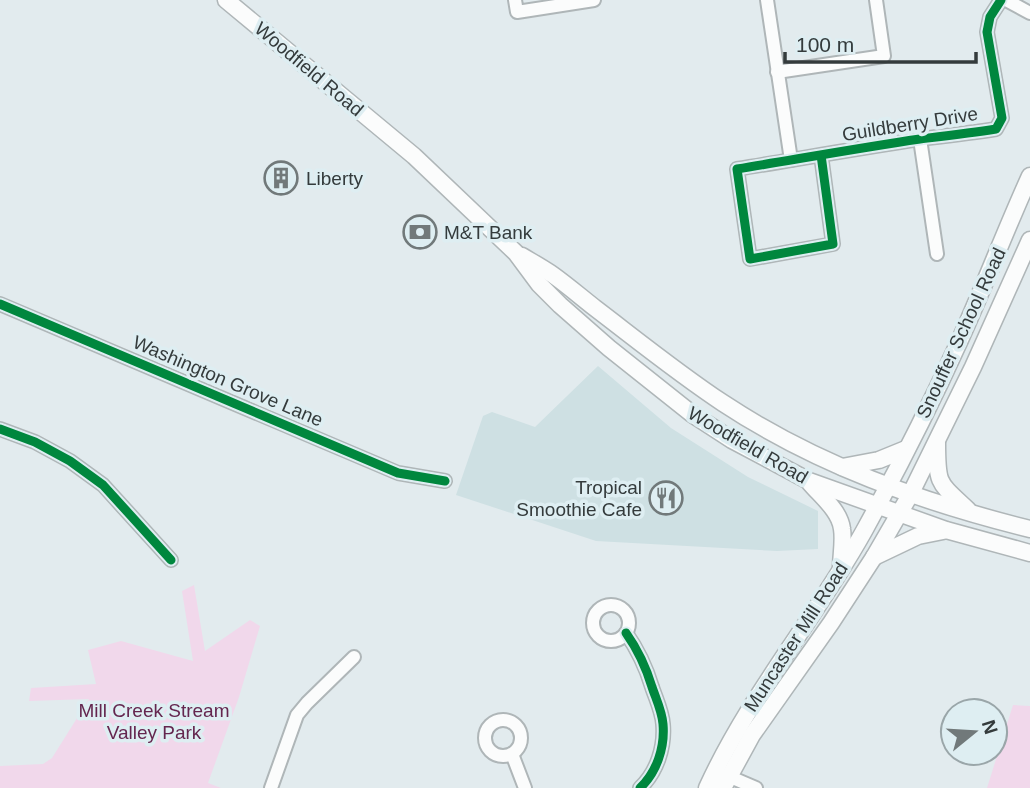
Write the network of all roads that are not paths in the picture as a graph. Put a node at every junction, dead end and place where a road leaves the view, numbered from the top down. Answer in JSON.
{"nodes":[{"id":1,"x":226,"y":0,"type":"edge"},
{"id":2,"x":516,"y":0,"type":"edge"},
{"id":3,"x":594,"y":0,"type":"edge"},
{"id":4,"x":767,"y":0,"type":"edge"},
{"id":5,"x":876,"y":0,"type":"edge"},
{"id":6,"x":1004,"y":0,"type":"edge"},
{"id":7,"x":1030,"y":11,"type":"edge"},
{"id":8,"x":777,"y":72,"type":"junction"},
{"id":9,"x":920,"y":139,"type":"junction"},
{"id":10,"x":821,"y":155,"type":"junction"},
{"id":11,"x":791,"y":160,"type":"junction"},
{"id":12,"x":1030,"y":176,"type":"edge"},
{"id":13,"x":1030,"y":240,"type":"edge"},
{"id":14,"x":516,"y":253,"type":"junction"},
{"id":15,"x":937,"y":254,"type":"dead end"},
{"id":16,"x":0,"y":304,"type":"edge"},
{"id":17,"x":0,"y":429,"type":"edge"},
{"id":18,"x":937,"y":440,"type":"junction"},
{"id":19,"x":906,"y":449,"type":"junction"},
{"id":20,"x":841,"y":467,"type":"junction"},
{"id":21,"x":445,"y":481,"type":"dead end"},
{"id":22,"x":809,"y":481,"type":"junction"},
{"id":23,"x":887,"y":486,"type":"junction"},
{"id":24,"x":909,"y":495,"type":"junction"},
{"id":25,"x":877,"y":506,"type":"junction"},
{"id":26,"x":899,"y":514,"type":"junction"},
{"id":27,"x":972,"y":514,"type":"junction"},
{"id":28,"x":1030,"y":529,"type":"edge"},
{"id":29,"x":946,"y":530,"type":"junction"},
{"id":30,"x":1030,"y":553,"type":"edge"},
{"id":31,"x":874,"y":557,"type":"junction"},
{"id":32,"x":171,"y":560,"type":"dead end"},
{"id":33,"x":840,"y":571,"type":"junction"},
{"id":34,"x":626,"y":633,"type":"dead end"},
{"id":35,"x":354,"y":657,"type":"dead end"},
{"id":36,"x":512,"y":754,"type":"dead end"},
{"id":37,"x":726,"y":782,"type":"edge"},
{"id":38,"x":271,"y":788,"type":"edge"},
{"id":39,"x":526,"y":788,"type":"edge"},
{"id":40,"x":640,"y":788,"type":"edge"},
{"id":41,"x":707,"y":788,"type":"edge"},
{"id":42,"x":756,"y":788,"type":"edge"}],
"edges":[{"from":1,"to":14,"type":"main road","name":"Woodfield Road"},
{"from":2,"to":3,"type":"street"},
{"from":4,"to":8,"type":"street"},
{"from":5,"to":8,"type":"street"},
{"from":6,"to":7,"type":"street"},
{"from":6,"to":9,"type":"street","name":"Guildberry Drive"},
{"from":8,"to":11,"type":"street"},
{"from":9,"to":10,"type":"street","name":"Guildberry Drive"},
{"from":9,"to":15,"type":"street"},
{"from":10,"to":11,"type":"street","name":"Guildberry Drive"},
{"from":10,"to":11,"type":"street","name":"Guildberry Drive"},
{"from":12,"to":19,"type":"main road","name":"Snouffer School Road"},
{"from":13,"to":18,"type":"main road","name":"Snouffer School Road"},
{"from":14,"to":20,"type":"main road","name":"Woodfield Road"},
{"from":14,"to":22,"type":"main road","name":"Woodfield Road"},
{"from":16,"to":21,"type":"street","name":"Washington Grove Lane"},
{"from":17,"to":32,"type":"street"},
{"from":18,"to":24,"type":"main road","name":"Snouffer School Road"},
{"from":18,"to":27,"type":"main road"},
{"from":19,"to":20,"type":"main road"},
{"from":19,"to":23,"type":"main road","name":"Snouffer School Road"},
{"from":20,"to":23,"type":"main road","name":"Woodfield Road"},
{"from":22,"to":25,"type":"main road","name":"Woodfield Road"},
{"from":22,"to":33,"type":"main road"},
{"from":23,"to":24,"type":"main road","name":"Woodfield Road"},
{"from":23,"to":25,"type":"main road","name":"Muncaster Mill Road"},
{"from":24,"to":26,"type":"main road","name":"Muncaster Mill Road"},
{"from":24,"to":27,"type":"main road","name":"Woodfield Road"},
{"from":25,"to":26,"type":"main road","name":"Woodfield Road"},
{"from":25,"to":33,"type":"main road","name":"Muncaster Mill Road"},
{"from":26,"to":29,"type":"main road","name":"Woodfield Road"},
{"from":26,"to":31,"type":"main road","name":"Muncaster Mill Road"},
{"from":27,"to":28,"type":"main road","name":"Woodfield Road"},
{"from":29,"to":30,"type":"main road","name":"Woodfield Road"},
{"from":29,"to":31,"type":"main road"},
{"from":31,"to":37,"type":"main road","name":"Muncaster Mill Road"},
{"from":33,"to":41,"type":"main road","name":"Muncaster Mill Road"},
{"from":34,"to":40,"type":"street"},
{"from":35,"to":38,"type":"street"},
{"from":36,"to":39,"type":"street"},
{"from":37,"to":42,"type":"street"}]}
